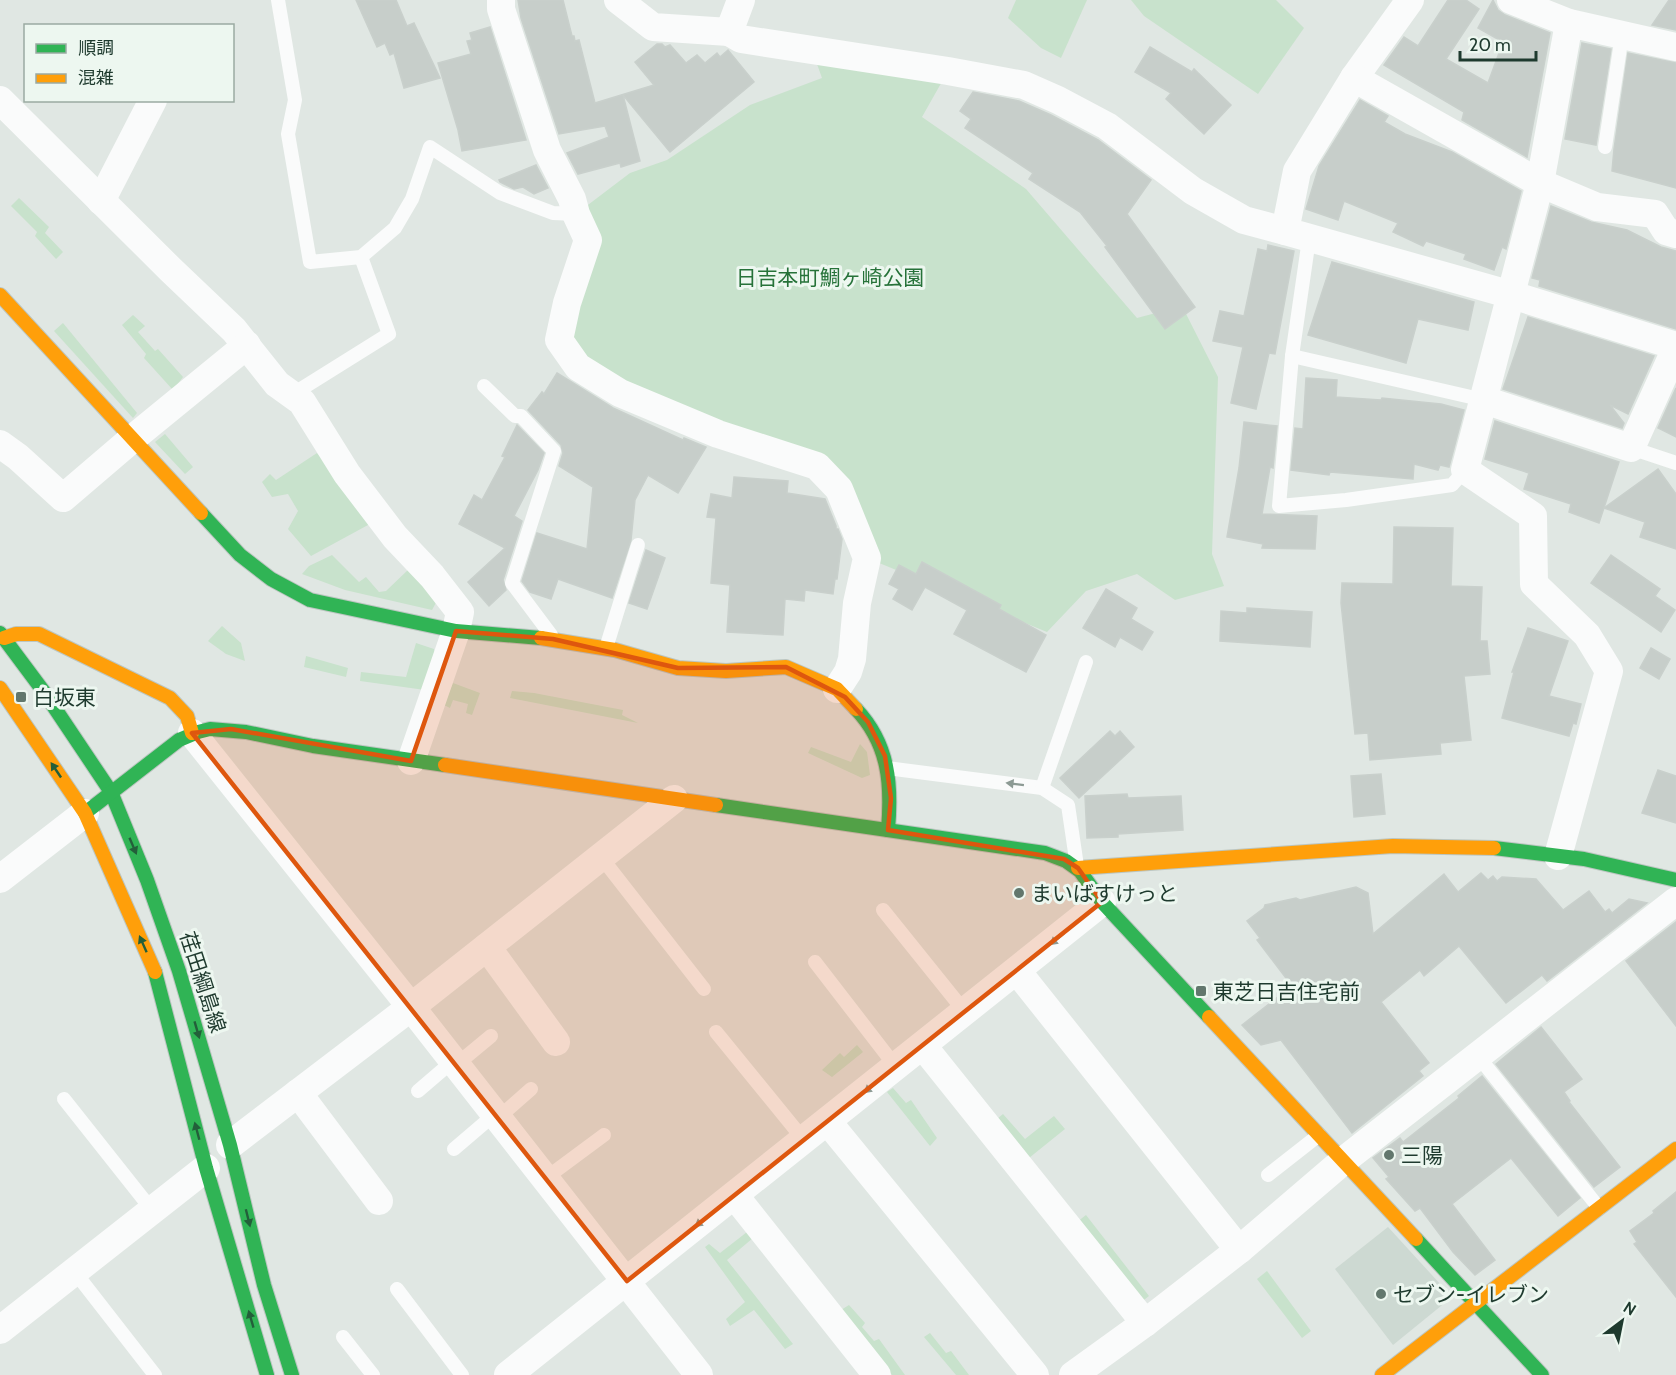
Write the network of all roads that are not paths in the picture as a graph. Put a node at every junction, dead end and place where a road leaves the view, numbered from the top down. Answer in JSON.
{"nodes":[{"id":1,"x":278,"y":0,"type":"edge"},
{"id":2,"x":501,"y":0,"type":"edge"},
{"id":3,"x":618,"y":0,"type":"edge"},
{"id":4,"x":741,"y":0,"type":"edge"},
{"id":5,"x":1410,"y":0,"type":"edge"},
{"id":6,"x":1510,"y":0,"type":"edge"},
{"id":7,"x":1569,"y":23,"type":"junction"},
{"id":8,"x":729,"y":32,"type":"junction"},
{"id":9,"x":1622,"y":35,"type":"junction"},
{"id":10,"x":1676,"y":46,"type":"edge"},
{"id":11,"x":1354,"y":78,"type":"junction"},
{"id":12,"x":0,"y":100,"type":"edge"},
{"id":13,"x":152,"y":102,"type":"edge"},
{"id":14,"x":1605,"y":147,"type":"dead end"},
{"id":15,"x":1540,"y":183,"type":"junction"},
{"id":16,"x":101,"y":201,"type":"junction"},
{"id":17,"x":576,"y":214,"type":"junction"},
{"id":18,"x":1676,"y":234,"type":"edge"},
{"id":19,"x":1297,"y":235,"type":"junction"},
{"id":20,"x":361,"y":257,"type":"junction"},
{"id":21,"x":0,"y":295,"type":"edge"},
{"id":22,"x":1512,"y":295,"type":"junction"},
{"id":23,"x":247,"y":345,"type":"junction"},
{"id":24,"x":1676,"y":347,"type":"edge"},
{"id":25,"x":1292,"y":356,"type":"junction"},
{"id":26,"x":484,"y":386,"type":"dead end"},
{"id":27,"x":293,"y":394,"type":"junction"},
{"id":28,"x":1484,"y":400,"type":"junction"},
{"id":29,"x":132,"y":439,"type":"junction"},
{"id":30,"x":0,"y":444,"type":"edge"},
{"id":31,"x":1631,"y":448,"type":"junction"},
{"id":32,"x":1676,"y":463,"type":"edge"},
{"id":33,"x":1465,"y":470,"type":"junction"},
{"id":34,"x":638,"y":545,"type":"dead end"},
{"id":35,"x":456,"y":632,"type":"junction"},
{"id":36,"x":2,"y":636,"type":"edge"},
{"id":37,"x":553,"y":639,"type":"junction"},
{"id":38,"x":606,"y":648,"type":"junction"},
{"id":39,"x":1086,"y":662,"type":"dead end"},
{"id":40,"x":0,"y":688,"type":"edge"},
{"id":41,"x":837,"y":689,"type":"junction"},
{"id":42,"x":192,"y":733,"type":"junction"},
{"id":43,"x":411,"y":761,"type":"junction"},
{"id":44,"x":887,"y":768,"type":"junction"},
{"id":45,"x":1042,"y":788,"type":"junction"},
{"id":46,"x":111,"y":792,"type":"junction"},
{"id":47,"x":674,"y":799,"type":"junction"},
{"id":48,"x":85,"y":813,"type":"junction"},
{"id":49,"x":888,"y":830,"type":"junction"},
{"id":50,"x":1558,"y":856,"type":"junction"},
{"id":51,"x":601,"y":857,"type":"junction"},
{"id":52,"x":1078,"y":868,"type":"junction"},
{"id":53,"x":0,"y":879,"type":"edge"},
{"id":54,"x":1676,"y":880,"type":"edge"},
{"id":55,"x":1102,"y":902,"type":"junction"},
{"id":56,"x":1676,"y":902,"type":"edge"},
{"id":57,"x":883,"y":910,"type":"dead end"},
{"id":58,"x":487,"y":948,"type":"junction"},
{"id":59,"x":815,"y":962,"type":"dead end"},
{"id":60,"x":1017,"y":971,"type":"junction"},
{"id":61,"x":704,"y":989,"type":"dead end"},
{"id":62,"x":411,"y":1007,"type":"junction"},
{"id":63,"x":965,"y":1012,"type":"junction"},
{"id":64,"x":716,"y":1032,"type":"dead end"},
{"id":65,"x":491,"y":1036,"type":"dead end"},
{"id":66,"x":556,"y":1042,"type":"dead end"},
{"id":67,"x":923,"y":1046,"type":"junction"},
{"id":68,"x":1478,"y":1056,"type":"junction"},
{"id":69,"x":455,"y":1063,"type":"junction"},
{"id":70,"x":896,"y":1067,"type":"junction"},
{"id":71,"x":531,"y":1089,"type":"dead end"},
{"id":72,"x":418,"y":1091,"type":"dead end"},
{"id":73,"x":298,"y":1094,"type":"junction"},
{"id":74,"x":64,"y":1100,"type":"dead end"},
{"id":75,"x":496,"y":1116,"type":"junction"},
{"id":76,"x":828,"y":1122,"type":"junction"},
{"id":77,"x":604,"y":1135,"type":"dead end"},
{"id":78,"x":1318,"y":1135,"type":"junction"},
{"id":79,"x":804,"y":1140,"type":"junction"},
{"id":80,"x":230,"y":1145,"type":"junction"},
{"id":81,"x":454,"y":1149,"type":"dead end"},
{"id":82,"x":1676,"y":1149,"type":"edge"},
{"id":83,"x":1343,"y":1161,"type":"junction"},
{"id":84,"x":206,"y":1168,"type":"junction"},
{"id":85,"x":1268,"y":1175,"type":"dead end"},
{"id":86,"x":546,"y":1178,"type":"junction"},
{"id":87,"x":735,"y":1196,"type":"junction"},
{"id":88,"x":379,"y":1201,"type":"dead end"},
{"id":89,"x":1599,"y":1209,"type":"junction"},
{"id":90,"x":153,"y":1210,"type":"junction"},
{"id":91,"x":1239,"y":1250,"type":"junction"},
{"id":92,"x":75,"y":1271,"type":"junction"},
{"id":93,"x":627,"y":1281,"type":"junction"},
{"id":94,"x":397,"y":1289,"type":"dead end"},
{"id":95,"x":1474,"y":1303,"type":"junction"},
{"id":96,"x":1145,"y":1323,"type":"junction"},
{"id":97,"x":0,"y":1330,"type":"edge"},
{"id":98,"x":343,"y":1337,"type":"dead end"},
{"id":99,"x":155,"y":1375,"type":"edge"},
{"id":100,"x":267,"y":1375,"type":"edge"},
{"id":101,"x":292,"y":1375,"type":"edge"},
{"id":102,"x":373,"y":1375,"type":"edge"},
{"id":103,"x":462,"y":1375,"type":"edge"},
{"id":104,"x":508,"y":1375,"type":"edge"},
{"id":105,"x":699,"y":1375,"type":"edge"},
{"id":106,"x":877,"y":1375,"type":"edge"},
{"id":107,"x":1035,"y":1375,"type":"edge"},
{"id":108,"x":1073,"y":1375,"type":"edge"},
{"id":109,"x":1382,"y":1375,"type":"edge"},
{"id":110,"x":1542,"y":1375,"type":"edge"}],
"edges":[{"from":1,"to":20,"type":"lane"},
{"from":2,"to":17,"type":"street"},
{"from":3,"to":8,"type":"street"},
{"from":4,"to":8,"type":"street"},
{"from":5,"to":11,"type":"street"},
{"from":6,"to":7,"type":"street"},
{"from":7,"to":9,"type":"street"},
{"from":7,"to":15,"type":"street"},
{"from":8,"to":19,"type":"street"},
{"from":9,"to":10,"type":"street"},
{"from":9,"to":14,"type":"lane"},
{"from":11,"to":15,"type":"street"},
{"from":11,"to":19,"type":"street"},
{"from":12,"to":16,"type":"street"},
{"from":13,"to":16,"type":"street"},
{"from":15,"to":18,"type":"street"},
{"from":15,"to":22,"type":"street"},
{"from":16,"to":23,"type":"street"},
{"from":17,"to":20,"type":"lane"},
{"from":17,"to":41,"type":"street"},
{"from":19,"to":22,"type":"street"},
{"from":19,"to":25,"type":"lane"},
{"from":20,"to":27,"type":"lane"},
{"from":21,"to":29,"type":"street"},
{"from":22,"to":24,"type":"street"},
{"from":22,"to":28,"type":"street"},
{"from":23,"to":27,"type":"street"},
{"from":23,"to":29,"type":"street"},
{"from":24,"to":31,"type":"street"},
{"from":25,"to":28,"type":"lane"},
{"from":25,"to":33,"type":"lane"},
{"from":26,"to":37,"type":"lane"},
{"from":27,"to":35,"type":"street"},
{"from":28,"to":31,"type":"street"},
{"from":28,"to":33,"type":"street"},
{"from":29,"to":30,"type":"street"},
{"from":29,"to":35,"type":"street"},
{"from":31,"to":32,"type":"lane"},
{"from":33,"to":50,"type":"street"},
{"from":34,"to":38,"type":"lane"},
{"from":35,"to":37,"type":"street"},
{"from":35,"to":43,"type":"street"},
{"from":36,"to":42,"type":"street"},
{"from":36,"to":46,"type":"street","name":"荏田綱島線"},
{"from":37,"to":38,"type":"street"},
{"from":38,"to":41,"type":"street"},
{"from":39,"to":45,"type":"lane"},
{"from":48,"to":40,"type":"street","name":"荏田綱島線","one_way":true},
{"from":41,"to":44,"type":"street"},
{"from":42,"to":43,"type":"street"},
{"from":42,"to":46,"type":"street"},
{"from":42,"to":62,"type":"street"},
{"from":43,"to":47,"type":"street"},
{"from":45,"to":44,"type":"lane","one_way":true},
{"from":44,"to":49,"type":"street"},
{"from":45,"to":52,"type":"lane"},
{"from":46,"to":48,"type":"street"},
{"from":46,"to":80,"type":"street","name":"荏田綱島線","one_way":true},
{"from":47,"to":49,"type":"street"},
{"from":47,"to":51,"type":"street"},
{"from":48,"to":53,"type":"street"},
{"from":84,"to":48,"type":"street","name":"荏田綱島線","one_way":true},
{"from":49,"to":52,"type":"street"},
{"from":50,"to":52,"type":"street"},
{"from":50,"to":54,"type":"street"},
{"from":51,"to":58,"type":"street"},
{"from":51,"to":61,"type":"lane"},
{"from":52,"to":55,"type":"street"},
{"from":55,"to":60,"type":"street","one_way":true},
{"from":55,"to":78,"type":"street"},
{"from":56,"to":68,"type":"street"},
{"from":57,"to":63,"type":"lane"},
{"from":58,"to":62,"type":"street"},
{"from":58,"to":66,"type":"street"},
{"from":59,"to":70,"type":"lane"},
{"from":60,"to":63,"type":"street"},
{"from":60,"to":91,"type":"street"},
{"from":62,"to":69,"type":"street"},
{"from":62,"to":73,"type":"street"},
{"from":63,"to":67,"type":"street"},
{"from":64,"to":79,"type":"lane"},
{"from":65,"to":69,"type":"lane"},
{"from":67,"to":70,"type":"street"},
{"from":67,"to":96,"type":"street"},
{"from":68,"to":83,"type":"street"},
{"from":68,"to":89,"type":"lane"},
{"from":69,"to":72,"type":"lane"},
{"from":69,"to":75,"type":"street"},
{"from":70,"to":76,"type":"street","one_way":true},
{"from":71,"to":75,"type":"lane"},
{"from":73,"to":80,"type":"street"},
{"from":73,"to":88,"type":"street"},
{"from":74,"to":90,"type":"lane"},
{"from":75,"to":81,"type":"lane"},
{"from":75,"to":86,"type":"street"},
{"from":76,"to":79,"type":"street"},
{"from":76,"to":107,"type":"street"},
{"from":77,"to":86,"type":"lane"},
{"from":78,"to":83,"type":"street"},
{"from":78,"to":85,"type":"lane"},
{"from":79,"to":87,"type":"street"},
{"from":80,"to":101,"type":"street","name":"荏田綱島線","one_way":true},
{"from":82,"to":89,"type":"street"},
{"from":83,"to":91,"type":"street"},
{"from":83,"to":95,"type":"street"},
{"from":84,"to":90,"type":"street"},
{"from":100,"to":84,"type":"street","name":"荏田綱島線","one_way":true},
{"from":86,"to":93,"type":"street"},
{"from":87,"to":93,"type":"street","one_way":true},
{"from":87,"to":106,"type":"street"},
{"from":89,"to":95,"type":"street"},
{"from":90,"to":92,"type":"street"},
{"from":91,"to":96,"type":"street"},
{"from":92,"to":97,"type":"street"},
{"from":92,"to":99,"type":"lane"},
{"from":93,"to":104,"type":"street"},
{"from":93,"to":105,"type":"street"},
{"from":94,"to":103,"type":"lane"},
{"from":95,"to":109,"type":"street"},
{"from":95,"to":110,"type":"street"},
{"from":96,"to":108,"type":"street"},
{"from":98,"to":102,"type":"lane"}]}
